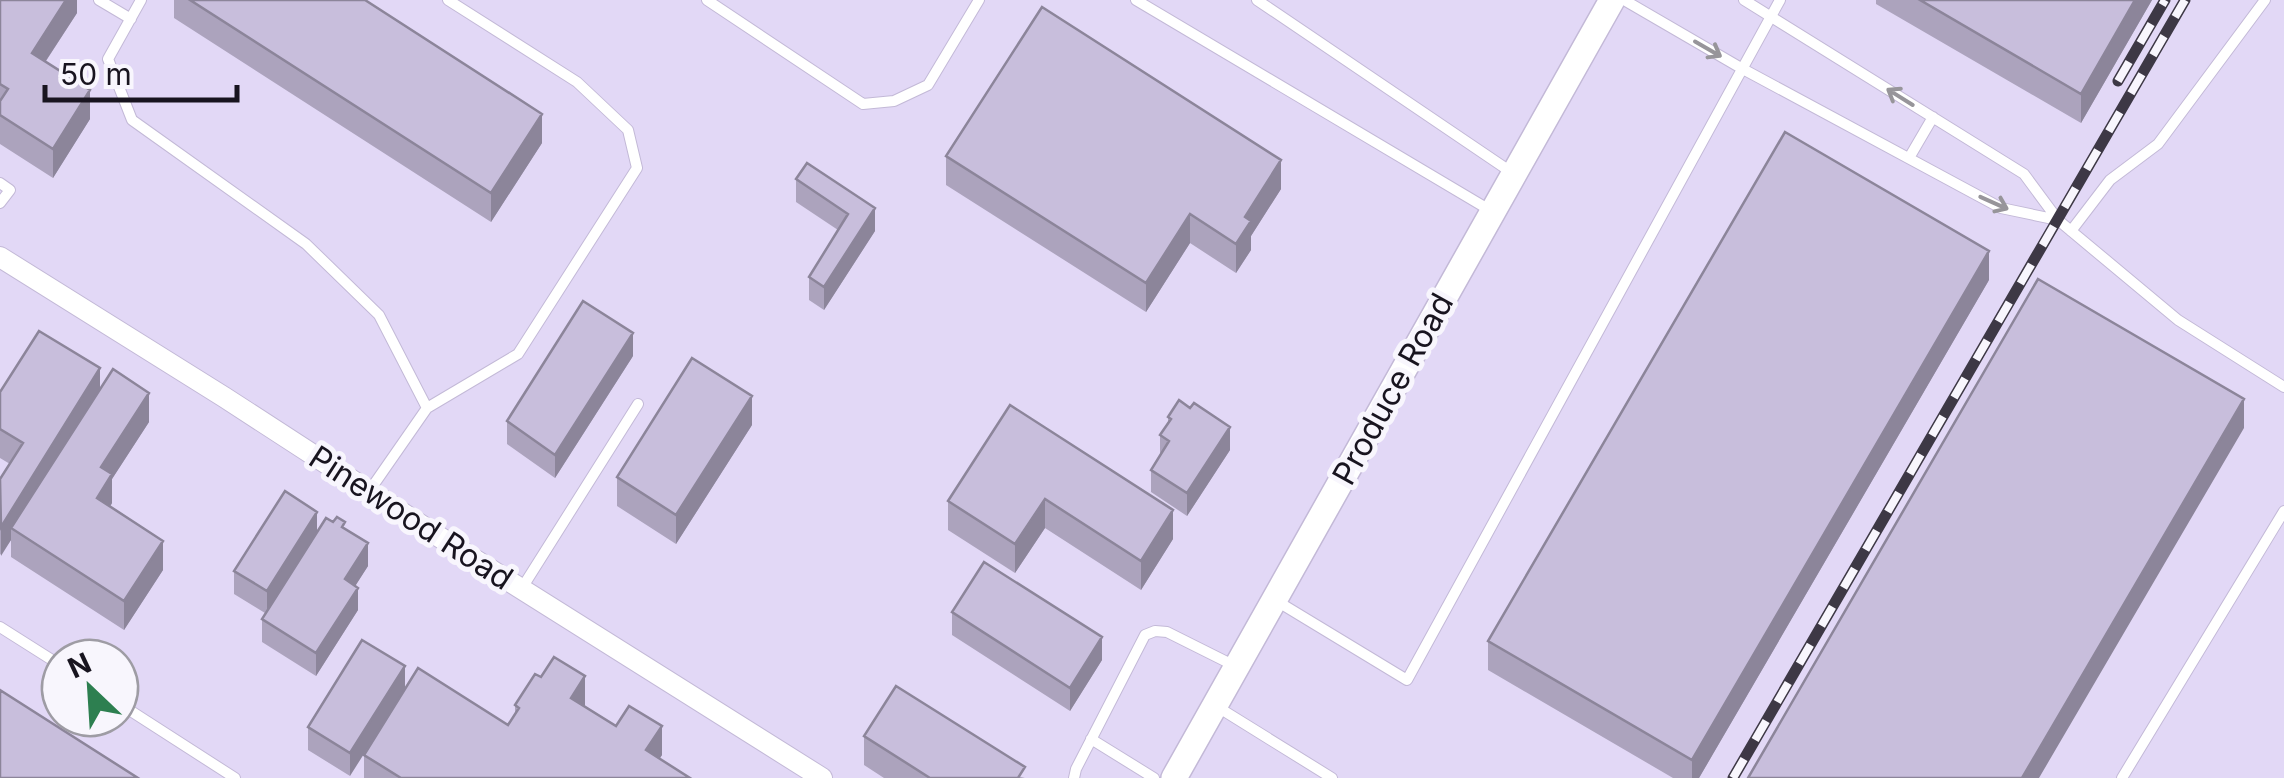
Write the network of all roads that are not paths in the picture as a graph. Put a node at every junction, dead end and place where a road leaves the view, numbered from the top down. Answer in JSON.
{"nodes":[{"id":1,"x":99,"y":0,"type":"edge"},
{"id":2,"x":142,"y":0,"type":"edge"},
{"id":3,"x":448,"y":0,"type":"edge"},
{"id":4,"x":707,"y":0,"type":"edge"},
{"id":5,"x":979,"y":0,"type":"edge"},
{"id":6,"x":1136,"y":0,"type":"edge"},
{"id":7,"x":1256,"y":0,"type":"edge"},
{"id":8,"x":1612,"y":0,"type":"edge"},
{"id":9,"x":1624,"y":0,"type":"edge"},
{"id":10,"x":1744,"y":0,"type":"edge"},
{"id":11,"x":1780,"y":0,"type":"edge"},
{"id":12,"x":2265,"y":0,"type":"edge"},
{"id":13,"x":1770,"y":16,"type":"junction"},
{"id":14,"x":131,"y":19,"type":"junction"},
{"id":15,"x":1742,"y":68,"type":"junction"},
{"id":16,"x":1933,"y":117,"type":"junction"},
{"id":17,"x":1908,"y":158,"type":"junction"},
{"id":18,"x":1515,"y":174,"type":"junction"},
{"id":19,"x":0,"y":183,"type":"edge"},
{"id":20,"x":0,"y":202,"type":"edge"},
{"id":21,"x":1494,"y":212,"type":"junction"},
{"id":22,"x":2058,"y":220,"type":"junction"},
{"id":23,"x":2071,"y":231,"type":"junction"},
{"id":24,"x":0,"y":257,"type":"edge"},
{"id":25,"x":2284,"y":387,"type":"edge"},
{"id":26,"x":638,"y":404,"type":"dead end"},
{"id":27,"x":427,"y":408,"type":"junction"},
{"id":28,"x":369,"y":491,"type":"junction"},
{"id":29,"x":2284,"y":511,"type":"edge"},
{"id":30,"x":522,"y":589,"type":"junction"},
{"id":31,"x":1274,"y":600,"type":"junction"},
{"id":32,"x":0,"y":627,"type":"edge"},
{"id":33,"x":40,"y":652,"type":"edge"},
{"id":34,"x":1237,"y":667,"type":"junction"},
{"id":35,"x":1215,"y":705,"type":"junction"},
{"id":36,"x":140,"y":717,"type":"edge"},
{"id":37,"x":1091,"y":739,"type":"junction"},
{"id":38,"x":799,"y":772,"type":"edge"},
{"id":39,"x":235,"y":778,"type":"edge"},
{"id":40,"x":822,"y":778,"type":"edge"},
{"id":41,"x":1074,"y":778,"type":"edge"},
{"id":42,"x":1154,"y":778,"type":"edge"},
{"id":43,"x":1174,"y":778,"type":"edge"},
{"id":44,"x":1332,"y":778,"type":"edge"},
{"id":45,"x":2122,"y":778,"type":"edge"}],
"edges":[{"from":1,"to":14,"type":"lane"},
{"from":2,"to":14,"type":"lane"},
{"from":3,"to":27,"type":"lane"},
{"from":4,"to":5,"type":"lane"},
{"from":6,"to":21,"type":"lane"},
{"from":7,"to":18,"type":"lane"},
{"from":8,"to":18,"type":"street","name":"Produce Road"},
{"from":9,"to":15,"type":"lane","one_way":true},
{"from":10,"to":13,"type":"lane"},
{"from":11,"to":13,"type":"lane"},
{"from":12,"to":23,"type":"lane"},
{"from":13,"to":15,"type":"lane"},
{"from":16,"to":13,"type":"lane","one_way":true},
{"from":14,"to":27,"type":"lane"},
{"from":15,"to":17,"type":"lane"},
{"from":15,"to":31,"type":"lane"},
{"from":16,"to":17,"type":"lane"},
{"from":16,"to":22,"type":"lane"},
{"from":17,"to":22,"type":"lane","one_way":true},
{"from":18,"to":21,"type":"street","name":"Produce Road"},
{"from":19,"to":20,"type":"lane"},
{"from":21,"to":31,"type":"street","name":"Produce Road"},
{"from":22,"to":23,"type":"lane"},
{"from":23,"to":25,"type":"lane"},
{"from":24,"to":28,"type":"street","name":"Pinewood Road"},
{"from":26,"to":30,"type":"lane"},
{"from":27,"to":28,"type":"lane"},
{"from":28,"to":30,"type":"street","name":"Pinewood Road"},
{"from":29,"to":45,"type":"lane"},
{"from":30,"to":38,"type":"street","name":"Pinewood Road"},
{"from":31,"to":34,"type":"street","name":"Produce Road"},
{"from":32,"to":33,"type":"lane"},
{"from":34,"to":35,"type":"street","name":"Produce Road"},
{"from":34,"to":37,"type":"lane"},
{"from":35,"to":43,"type":"street","name":"Produce Road"},
{"from":35,"to":44,"type":"lane"},
{"from":36,"to":39,"type":"lane"},
{"from":37,"to":41,"type":"lane"},
{"from":37,"to":42,"type":"lane"},
{"from":38,"to":40,"type":"street","name":"Pinewood Road"}]}
